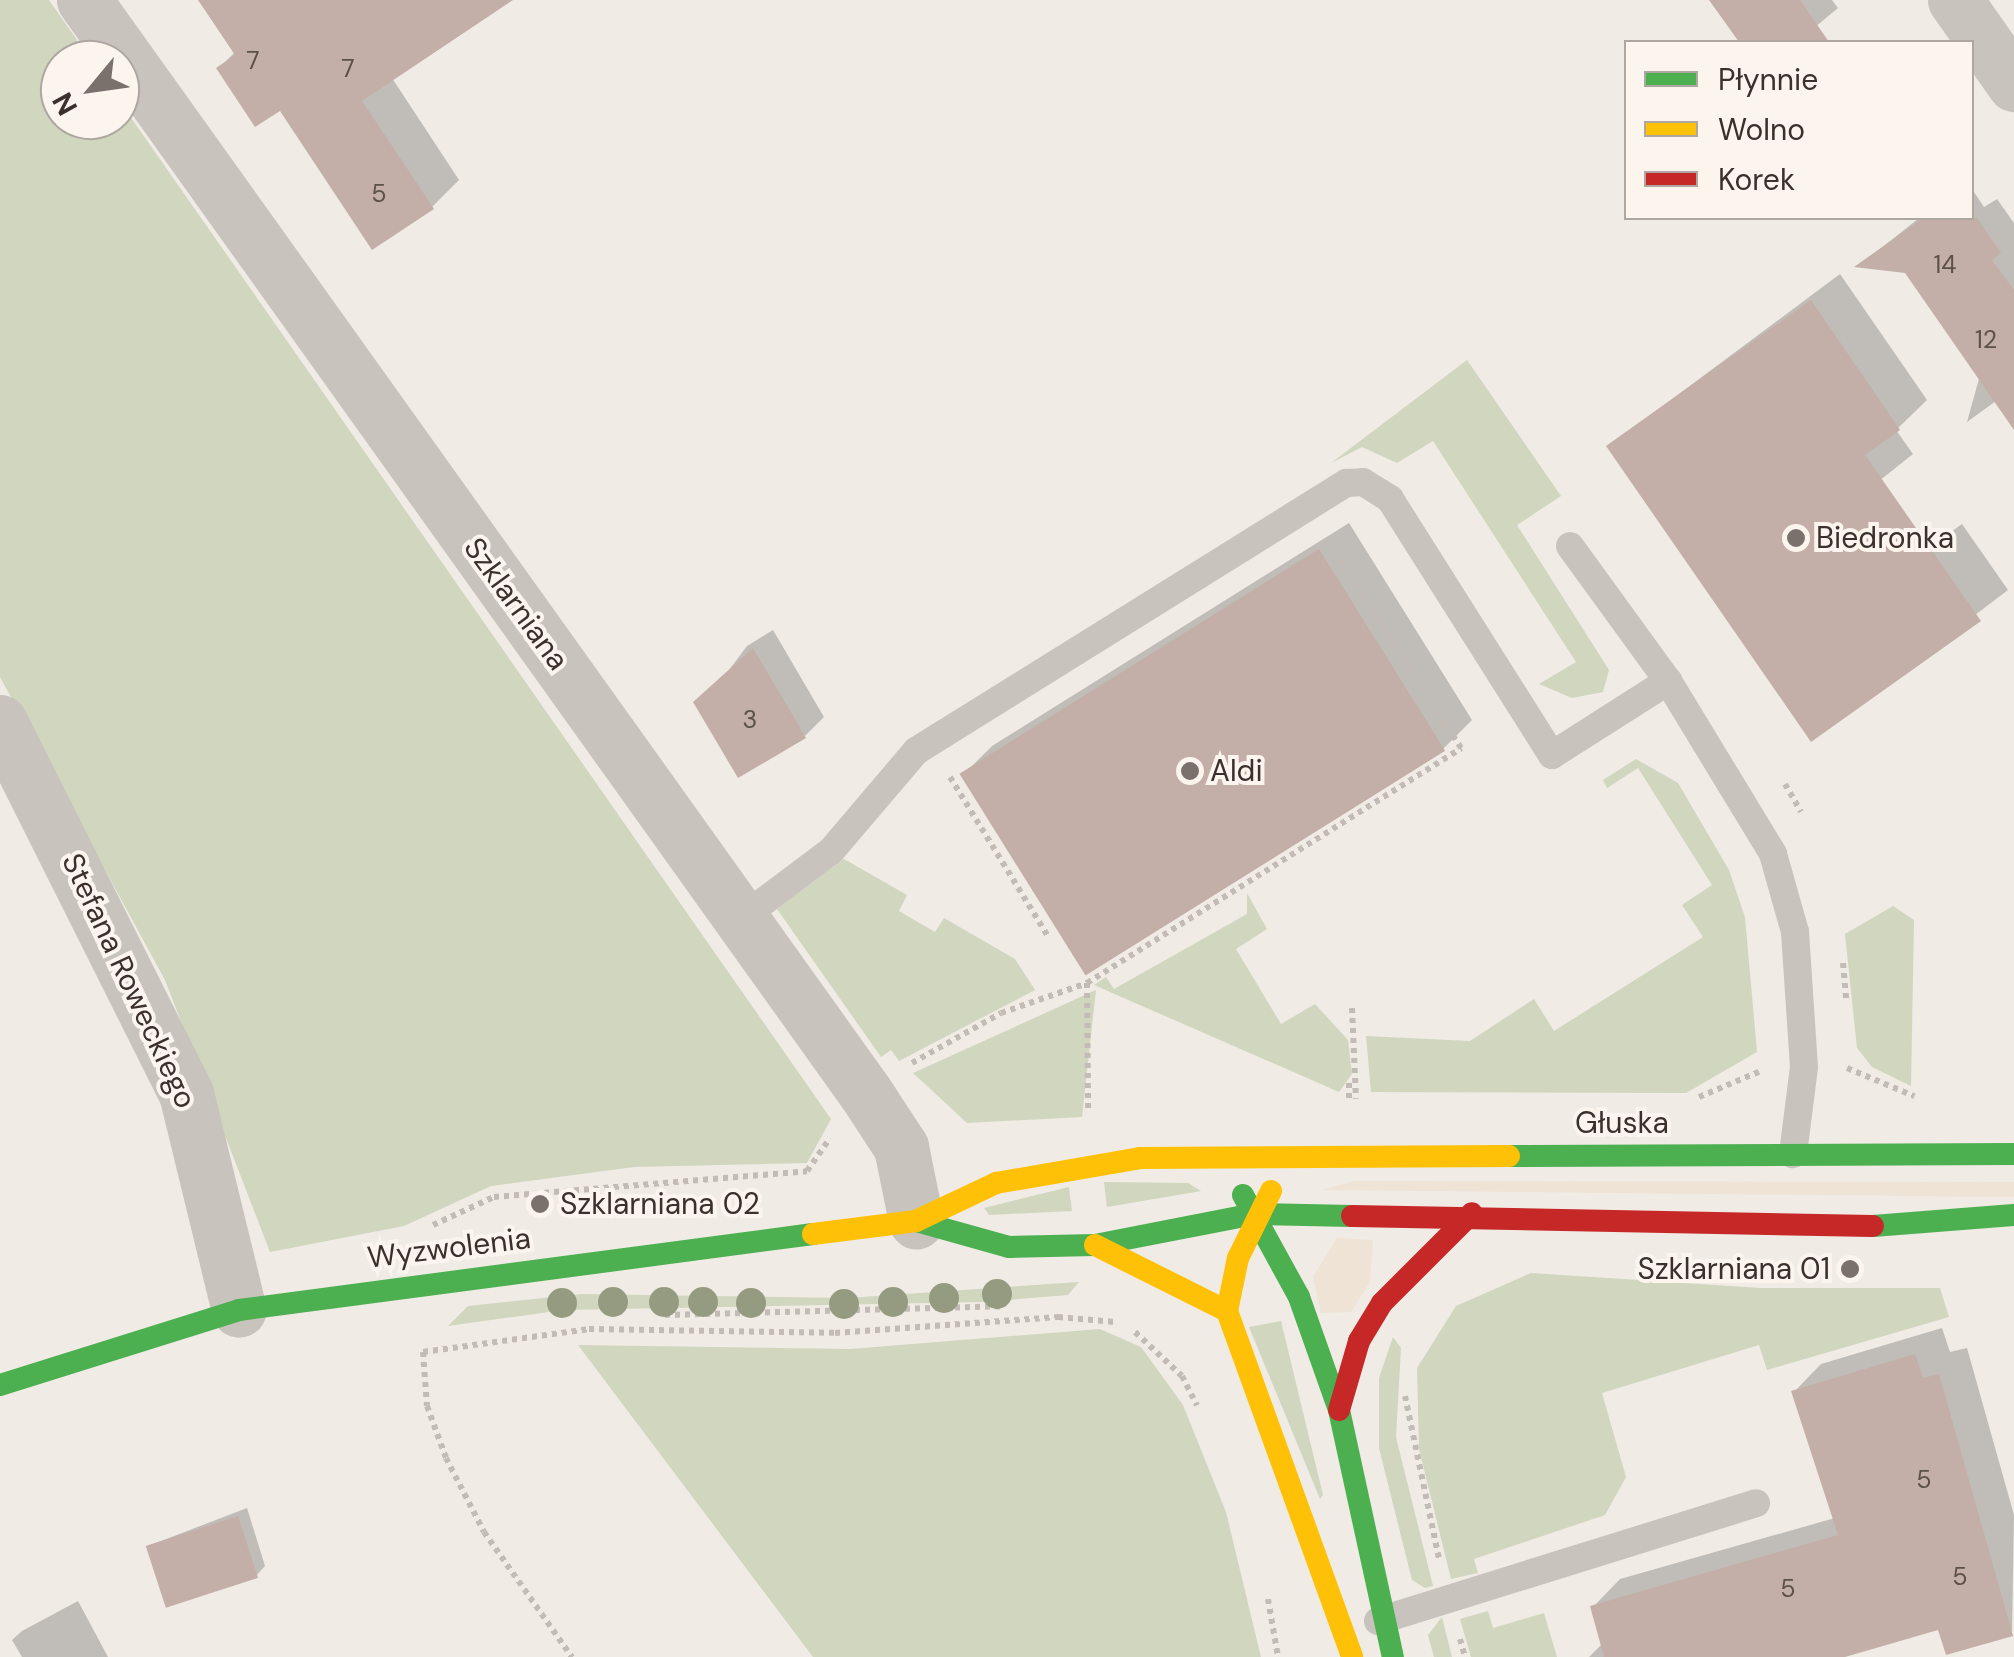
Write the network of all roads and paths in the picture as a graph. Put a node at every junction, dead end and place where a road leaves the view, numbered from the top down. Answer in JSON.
{"nodes":[{"id":1,"x":84,"y":0,"type":"edge"},
{"id":2,"x":1955,"y":0,"type":"edge"},
{"id":3,"x":2011,"y":76,"type":"edge"},
{"id":4,"x":1309,"y":546,"type":"dead end"},
{"id":5,"x":1570,"y":546,"type":"dead end"},
{"id":6,"x":1668,"y":681,"type":"junction"},
{"id":7,"x":0,"y":722,"type":"edge"},
{"id":8,"x":1446,"y":724,"type":"junction"},
{"id":9,"x":1433,"y":732,"type":"dead end"},
{"id":10,"x":963,"y":762,"type":"dead end"},
{"id":11,"x":743,"y":918,"type":"junction"},
{"id":12,"x":1049,"y":938,"type":"dead end"},
{"id":13,"x":1087,"y":983,"type":"junction"},
{"id":14,"x":1352,"y":1008,"type":"dead end"},
{"id":15,"x":1804,"y":1067,"type":"junction"},
{"id":16,"x":1349,"y":1083,"type":"dead end"},
{"id":17,"x":865,"y":1092,"type":"junction"},
{"id":18,"x":1356,"y":1099,"type":"junction"},
{"id":19,"x":1376,"y":1099,"type":"dead end"},
{"id":20,"x":1922,"y":1099,"type":"dead end"},
{"id":21,"x":1688,"y":1103,"type":"dead end"},
{"id":22,"x":1088,"y":1126,"type":"dead end"},
{"id":23,"x":1212,"y":1152,"type":"junction"},
{"id":24,"x":1324,"y":1153,"type":"junction"},
{"id":25,"x":1793,"y":1154,"type":"junction"},
{"id":26,"x":2014,"y":1154,"type":"edge"},
{"id":27,"x":1472,"y":1213,"type":"junction"},
{"id":28,"x":1255,"y":1214,"type":"junction"},
{"id":29,"x":2014,"y":1215,"type":"edge"},
{"id":30,"x":916,"y":1221,"type":"junction"},
{"id":31,"x":416,"y":1233,"type":"dead end"},
{"id":32,"x":1094,"y":1245,"type":"junction"},
{"id":33,"x":420,"y":1281,"type":"junction"},
{"id":34,"x":1011,"y":1306,"type":"dead end"},
{"id":35,"x":239,"y":1310,"type":"junction"},
{"id":36,"x":1227,"y":1311,"type":"junction"},
{"id":37,"x":608,"y":1315,"type":"dead end"},
{"id":38,"x":644,"y":1315,"type":"dead end"},
{"id":39,"x":578,"y":1316,"type":"dead end"},
{"id":40,"x":423,"y":1352,"type":"junction"},
{"id":41,"x":0,"y":1385,"type":"edge"},
{"id":42,"x":1406,"y":1388,"type":"dead end"},
{"id":43,"x":1200,"y":1410,"type":"dead end"},
{"id":44,"x":1339,"y":1410,"type":"junction"},
{"id":45,"x":1756,"y":1503,"type":"dead end"},
{"id":46,"x":1266,"y":1591,"type":"dead end"},
{"id":47,"x":1280,"y":1594,"type":"dead end"},
{"id":48,"x":1449,"y":1598,"type":"junction"},
{"id":49,"x":1284,"y":1610,"type":"dead end"},
{"id":50,"x":1388,"y":1618,"type":"junction"},
{"id":51,"x":1348,"y":1645,"type":"edge"},
{"id":52,"x":572,"y":1657,"type":"edge"},
{"id":53,"x":1278,"y":1657,"type":"edge"},
{"id":54,"x":1392,"y":1657,"type":"edge"},
{"id":55,"x":1465,"y":1657,"type":"edge"}],
"edges":[{"from":1,"to":11,"type":"street","name":"Szklarniana"},
{"from":2,"to":3,"type":"street"},
{"from":4,"to":8,"type":"path"},
{"from":5,"to":6,"type":"lane"},
{"from":6,"to":11,"type":"lane"},
{"from":6,"to":15,"type":"lane"},
{"from":7,"to":35,"type":"street","name":"Stefana Roweckiego"},
{"from":8,"to":9,"type":"path"},
{"from":8,"to":13,"type":"path"},
{"from":10,"to":12,"type":"path"},
{"from":11,"to":17,"type":"street","name":"Szklarniana"},
{"from":13,"to":17,"type":"path"},
{"from":13,"to":22,"type":"path"},
{"from":14,"to":18,"type":"path"},
{"from":15,"to":20,"type":"path"},
{"from":15,"to":21,"type":"path"},
{"from":15,"to":25,"type":"lane"},
{"from":16,"to":18,"type":"path"},
{"from":17,"to":30,"type":"street","name":"Szklarniana"},
{"from":17,"to":31,"type":"path"},
{"from":18,"to":19,"type":"path"},
{"from":23,"to":24,"type":"street","name":"Wyzwolenia"},
{"from":23,"to":28,"type":"street"},
{"from":23,"to":30,"type":"street","name":"Wyzwolenia"},
{"from":24,"to":25,"type":"street","name":"Głuska"},
{"from":24,"to":28,"type":"street"},
{"from":25,"to":26,"type":"street","name":"Głuska"},
{"from":27,"to":28,"type":"street"},
{"from":27,"to":29,"type":"street"},
{"from":27,"to":44,"type":"street"},
{"from":28,"to":32,"type":"street"},
{"from":28,"to":36,"type":"street"},
{"from":28,"to":44,"type":"street"},
{"from":30,"to":32,"type":"street"},
{"from":30,"to":33,"type":"street","name":"Wyzwolenia"},
{"from":32,"to":36,"type":"street"},
{"from":33,"to":35,"type":"street","name":"Wyzwolenia"},
{"from":33,"to":40,"type":"path"},
{"from":34,"to":38,"type":"path"},
{"from":35,"to":41,"type":"street","name":"Wyzwolenia"},
{"from":36,"to":51,"type":"street"},
{"from":37,"to":39,"type":"path"},
{"from":40,"to":43,"type":"path"},
{"from":40,"to":52,"type":"path"},
{"from":42,"to":48,"type":"path"},
{"from":44,"to":50,"type":"street"},
{"from":45,"to":48,"type":"lane"},
{"from":46,"to":53,"type":"path"},
{"from":47,"to":49,"type":"path"},
{"from":48,"to":50,"type":"lane"},
{"from":48,"to":55,"type":"path"},
{"from":50,"to":51,"type":"lane"},
{"from":50,"to":54,"type":"street"}]}
